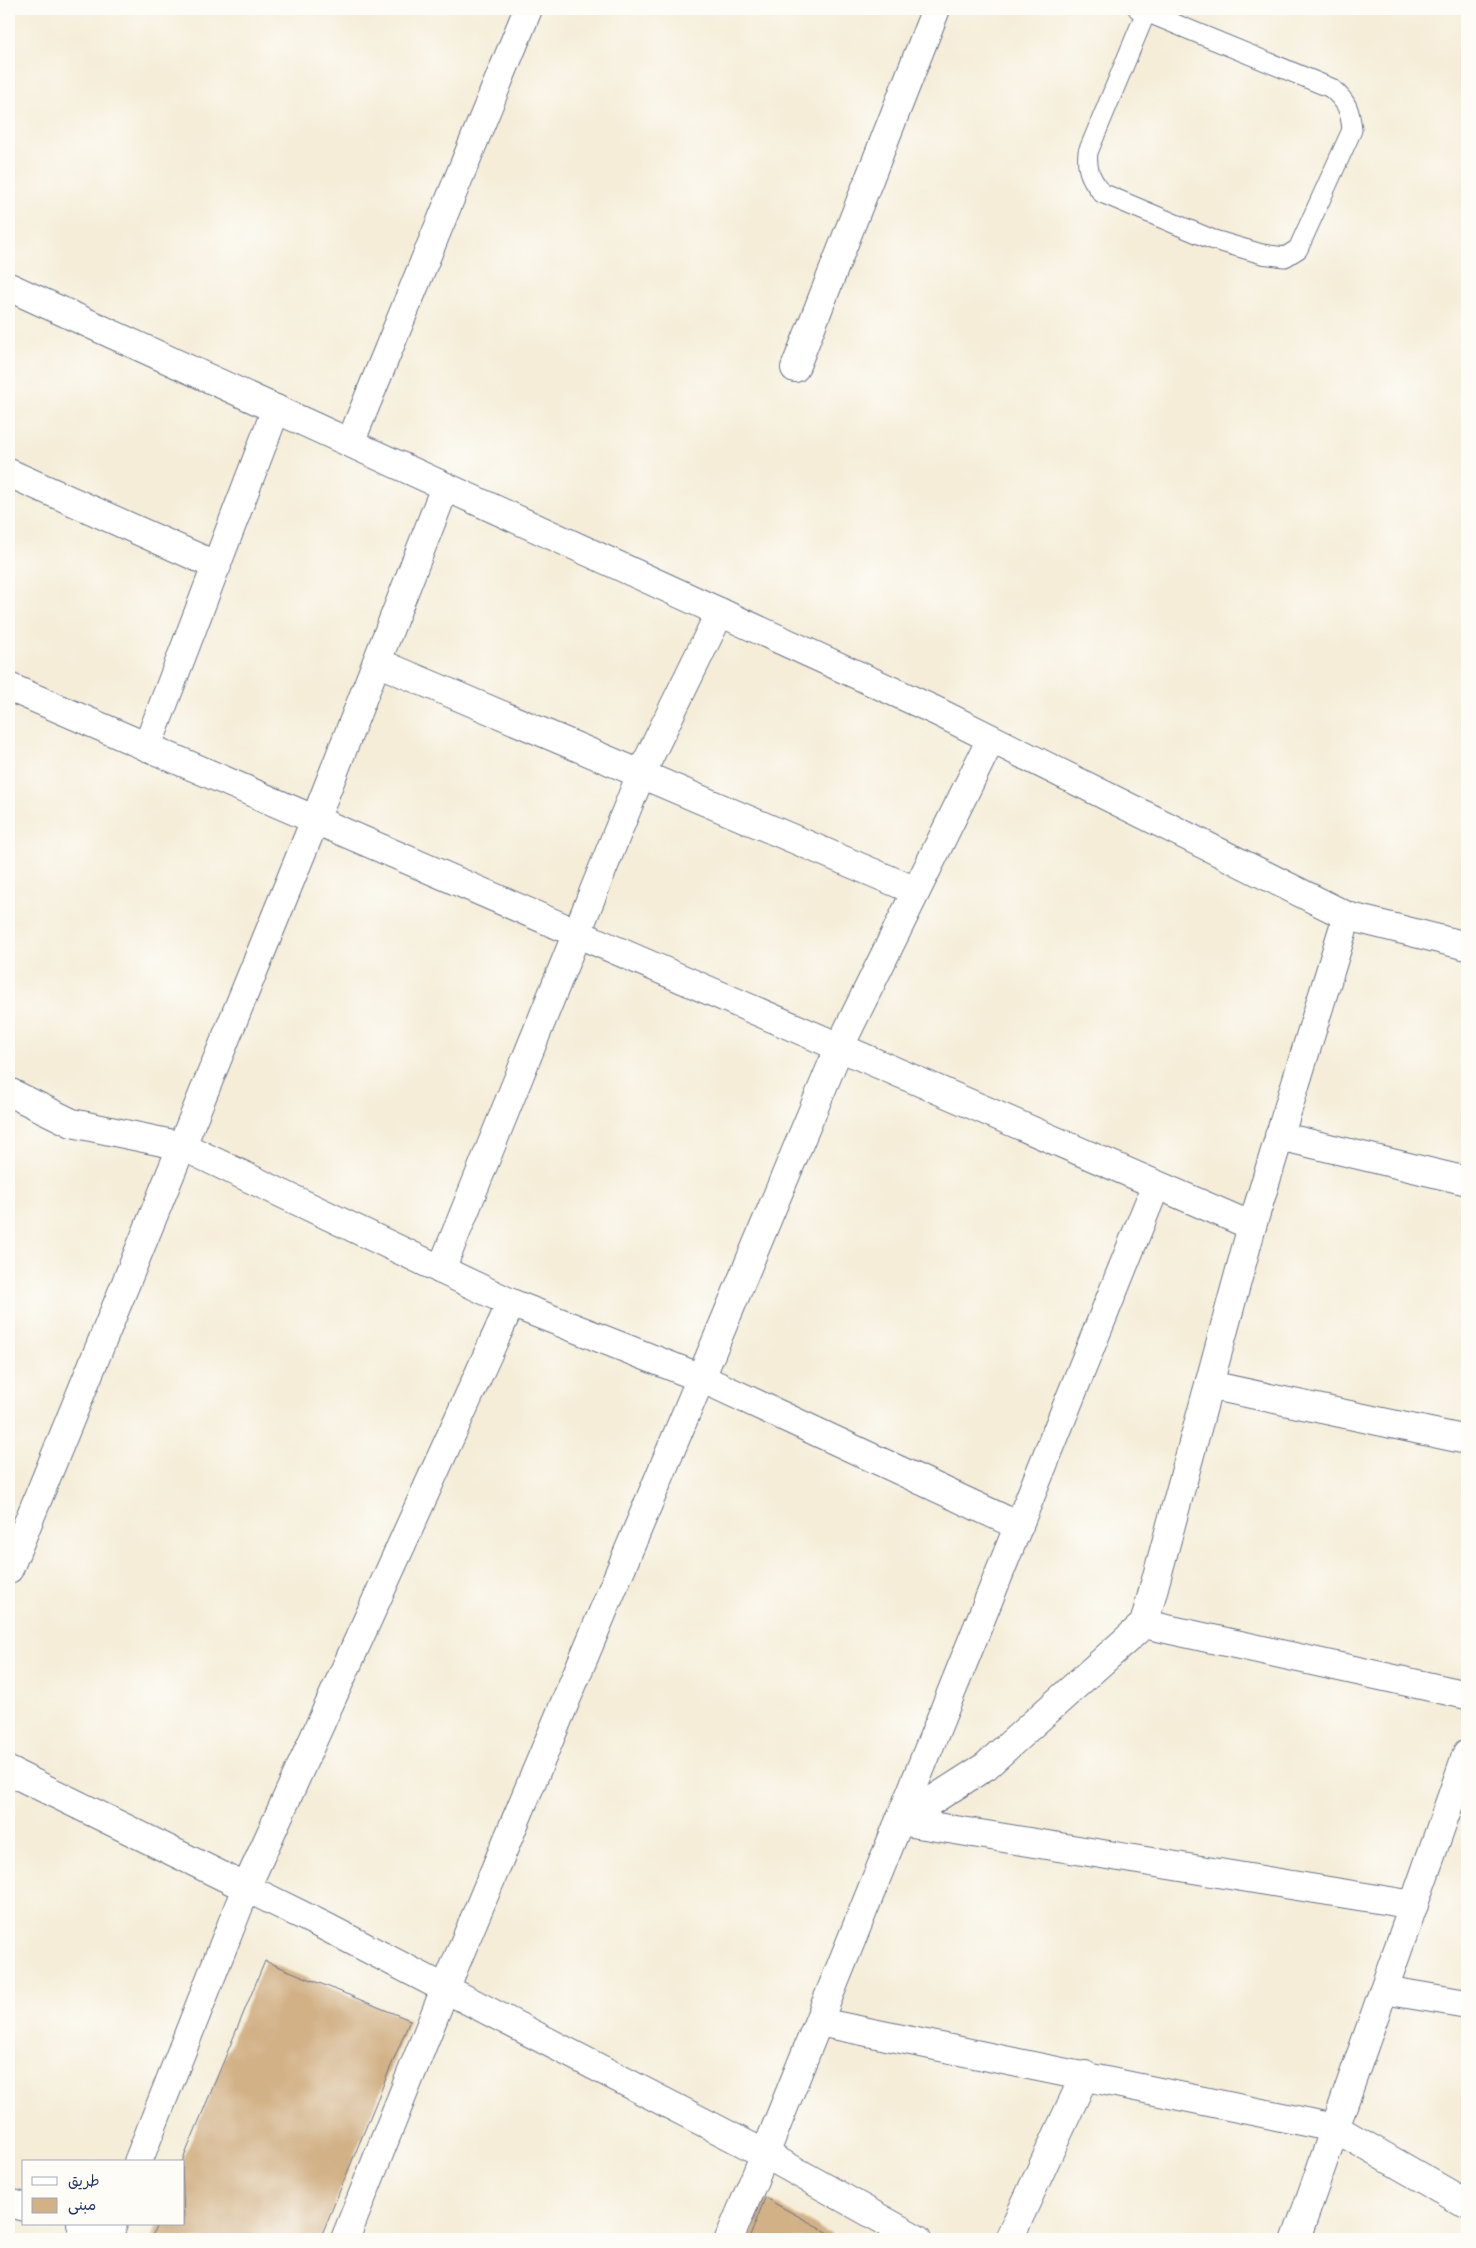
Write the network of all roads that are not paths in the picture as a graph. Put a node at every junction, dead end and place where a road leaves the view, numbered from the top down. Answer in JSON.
{"nodes":[{"id":1,"x":528,"y":9,"type":"edge"},
{"id":2,"x":936,"y":9,"type":"edge"},
{"id":3,"x":1142,"y":10,"type":"edge"},
{"id":4,"x":10,"y":290,"type":"edge"},
{"id":5,"x":795,"y":368,"type":"dead end"},
{"id":6,"x":276,"y":409,"type":"junction"},
{"id":7,"x":350,"y":443,"type":"junction"},
{"id":8,"x":9,"y":473,"type":"edge"},
{"id":9,"x":445,"y":487,"type":"junction"},
{"id":10,"x":216,"y":566,"type":"junction"},
{"id":11,"x":720,"y":612,"type":"junction"},
{"id":12,"x":377,"y":662,"type":"junction"},
{"id":13,"x":11,"y":693,"type":"edge"},
{"id":14,"x":991,"y":739,"type":"junction"},
{"id":15,"x":147,"y":748,"type":"junction"},
{"id":16,"x":641,"y":774,"type":"junction"},
{"id":17,"x":315,"y":820,"type":"junction"},
{"id":18,"x":916,"y":891,"type":"junction"},
{"id":19,"x":1347,"y":916,"type":"junction"},
{"id":20,"x":575,"y":933,"type":"junction"},
{"id":21,"x":1467,"y":946,"type":"edge"},
{"id":22,"x":839,"y":1048,"type":"junction"},
{"id":23,"x":9,"y":1092,"type":"edge"},
{"id":24,"x":1279,"y":1136,"type":"junction"},
{"id":25,"x":182,"y":1146,"type":"junction"},
{"id":26,"x":1467,"y":1181,"type":"edge"},
{"id":27,"x":1156,"y":1184,"type":"junction"},
{"id":28,"x":1252,"y":1226,"type":"junction"},
{"id":29,"x":441,"y":1270,"type":"junction"},
{"id":30,"x":511,"y":1303,"type":"junction"},
{"id":31,"x":701,"y":1378,"type":"junction"},
{"id":32,"x":1209,"y":1386,"type":"junction"},
{"id":33,"x":1467,"y":1440,"type":"edge"},
{"id":34,"x":1018,"y":1526,"type":"junction"},
{"id":35,"x":9,"y":1569,"type":"edge"},
{"id":36,"x":1144,"y":1624,"type":"junction"},
{"id":37,"x":1467,"y":1695,"type":"edge"},
{"id":38,"x":1467,"y":1753,"type":"edge"},
{"id":39,"x":9,"y":1771,"type":"edge"},
{"id":40,"x":1461,"y":1789,"type":"edge"},
{"id":41,"x":900,"y":1821,"type":"junction"},
{"id":42,"x":246,"y":1888,"type":"junction"},
{"id":43,"x":1414,"y":1905,"type":"junction"},
{"id":44,"x":445,"y":1989,"type":"junction"},
{"id":45,"x":1384,"y":1990,"type":"junction"},
{"id":46,"x":1467,"y":2004,"type":"edge"},
{"id":47,"x":819,"y":2022,"type":"junction"},
{"id":48,"x":1085,"y":2075,"type":"junction"},
{"id":49,"x":1335,"y":2128,"type":"junction"},
{"id":50,"x":766,"y":2154,"type":"junction"},
{"id":51,"x":139,"y":2160,"type":"edge"},
{"id":52,"x":9,"y":2203,"type":"edge"},
{"id":53,"x":1467,"y":2204,"type":"edge"},
{"id":54,"x":22,"y":2206,"type":"edge"},
{"id":55,"x":87,"y":2226,"type":"edge"},
{"id":56,"x":112,"y":2226,"type":"edge"},
{"id":57,"x":345,"y":2239,"type":"edge"},
{"id":58,"x":729,"y":2239,"type":"edge"},
{"id":59,"x":917,"y":2239,"type":"edge"},
{"id":60,"x":1010,"y":2239,"type":"edge"},
{"id":61,"x":1296,"y":2239,"type":"edge"}],
"edges":[{"from":1,"to":7,"type":"street"},
{"from":2,"to":5,"type":"street"},
{"from":3,"to":3,"type":"lane"},
{"from":4,"to":6,"type":"street"},
{"from":6,"to":7,"type":"street"},
{"from":6,"to":10,"type":"street"},
{"from":7,"to":9,"type":"street"},
{"from":8,"to":10,"type":"street"},
{"from":9,"to":11,"type":"street"},
{"from":9,"to":12,"type":"street"},
{"from":10,"to":15,"type":"street"},
{"from":11,"to":14,"type":"street"},
{"from":11,"to":16,"type":"street"},
{"from":12,"to":16,"type":"street"},
{"from":12,"to":17,"type":"street"},
{"from":13,"to":15,"type":"street"},
{"from":14,"to":18,"type":"street"},
{"from":14,"to":19,"type":"street"},
{"from":15,"to":17,"type":"street"},
{"from":16,"to":18,"type":"street"},
{"from":16,"to":20,"type":"street"},
{"from":17,"to":20,"type":"street"},
{"from":17,"to":25,"type":"street"},
{"from":18,"to":22,"type":"street"},
{"from":19,"to":21,"type":"street"},
{"from":19,"to":24,"type":"street"},
{"from":20,"to":22,"type":"street"},
{"from":20,"to":29,"type":"street"},
{"from":22,"to":27,"type":"street"},
{"from":22,"to":31,"type":"street"},
{"from":23,"to":25,"type":"street"},
{"from":24,"to":26,"type":"street"},
{"from":24,"to":28,"type":"street"},
{"from":25,"to":29,"type":"street"},
{"from":25,"to":35,"type":"street"},
{"from":27,"to":28,"type":"street"},
{"from":27,"to":34,"type":"street"},
{"from":28,"to":32,"type":"street"},
{"from":29,"to":30,"type":"street"},
{"from":30,"to":31,"type":"street"},
{"from":30,"to":42,"type":"street"},
{"from":31,"to":34,"type":"street"},
{"from":31,"to":44,"type":"street"},
{"from":32,"to":33,"type":"street"},
{"from":32,"to":36,"type":"street"},
{"from":34,"to":41,"type":"street"},
{"from":36,"to":37,"type":"street"},
{"from":36,"to":41,"type":"street"},
{"from":38,"to":40,"type":"street"},
{"from":39,"to":42,"type":"street"},
{"from":40,"to":43,"type":"street"},
{"from":41,"to":43,"type":"street"},
{"from":41,"to":47,"type":"street"},
{"from":42,"to":44,"type":"street"},
{"from":42,"to":51,"type":"street"},
{"from":43,"to":45,"type":"street"},
{"from":44,"to":50,"type":"street"},
{"from":44,"to":57,"type":"street"},
{"from":45,"to":46,"type":"street"},
{"from":45,"to":49,"type":"street"},
{"from":47,"to":48,"type":"street"},
{"from":47,"to":50,"type":"street"},
{"from":48,"to":49,"type":"street"},
{"from":48,"to":60,"type":"street"},
{"from":49,"to":53,"type":"street"},
{"from":49,"to":61,"type":"street"},
{"from":50,"to":58,"type":"street"},
{"from":50,"to":59,"type":"street"},
{"from":52,"to":54,"type":"street"},
{"from":55,"to":56,"type":"street"}]}
